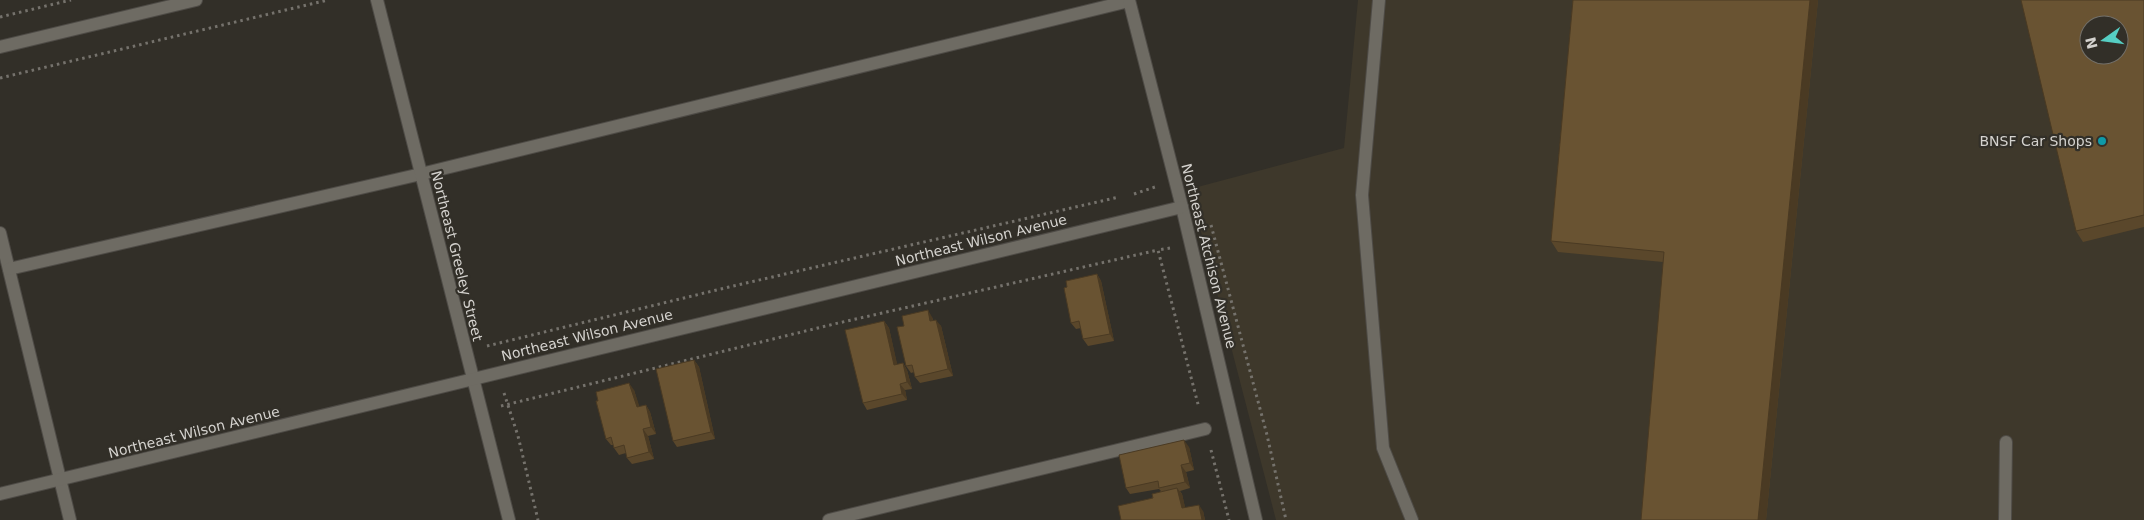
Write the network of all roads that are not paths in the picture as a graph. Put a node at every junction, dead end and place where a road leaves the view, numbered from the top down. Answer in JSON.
{"nodes":[{"id":1,"x":196,"y":0,"type":"edge"},
{"id":2,"x":377,"y":0,"type":"edge"},
{"id":3,"x":1379,"y":0,"type":"edge"},
{"id":4,"x":1129,"y":1,"type":"edge"},
{"id":5,"x":0,"y":46,"type":"edge"},
{"id":6,"x":421,"y":174,"type":"junction"},
{"id":7,"x":1182,"y":207,"type":"junction"},
{"id":8,"x":0,"y":233,"type":"edge"},
{"id":9,"x":10,"y":269,"type":"junction"},
{"id":10,"x":473,"y":379,"type":"junction"},
{"id":11,"x":1205,"y":429,"type":"road end"},
{"id":12,"x":2006,"y":442,"type":"dead end"},
{"id":13,"x":60,"y":480,"type":"junction"},
{"id":14,"x":0,"y":494,"type":"edge"},
{"id":15,"x":70,"y":520,"type":"edge"},
{"id":16,"x":508,"y":520,"type":"edge"},
{"id":17,"x":828,"y":520,"type":"edge"},
{"id":18,"x":1256,"y":520,"type":"edge"},
{"id":19,"x":1412,"y":520,"type":"edge"},
{"id":20,"x":2005,"y":520,"type":"edge"}],
"edges":[{"from":1,"to":5,"type":"street"},
{"from":2,"to":6,"type":"street","name":"Northeast Greeley Street"},
{"from":3,"to":19,"type":"street"},
{"from":4,"to":6,"type":"street"},
{"from":4,"to":7,"type":"street","name":"Northeast Atchison Avenue"},
{"from":6,"to":9,"type":"street"},
{"from":6,"to":10,"type":"street","name":"Northeast Greeley Street"},
{"from":7,"to":10,"type":"street","name":"Northeast Wilson Avenue"},
{"from":7,"to":18,"type":"street","name":"Northeast Atchison Avenue"},
{"from":8,"to":9,"type":"street"},
{"from":9,"to":13,"type":"street"},
{"from":10,"to":13,"type":"street","name":"Northeast Wilson Avenue"},
{"from":10,"to":16,"type":"street","name":"Northeast Greeley Street"},
{"from":11,"to":17,"type":"street"},
{"from":12,"to":20,"type":"street"},
{"from":13,"to":14,"type":"street","name":"Northeast Wilson Avenue"},
{"from":13,"to":15,"type":"street"}]}
